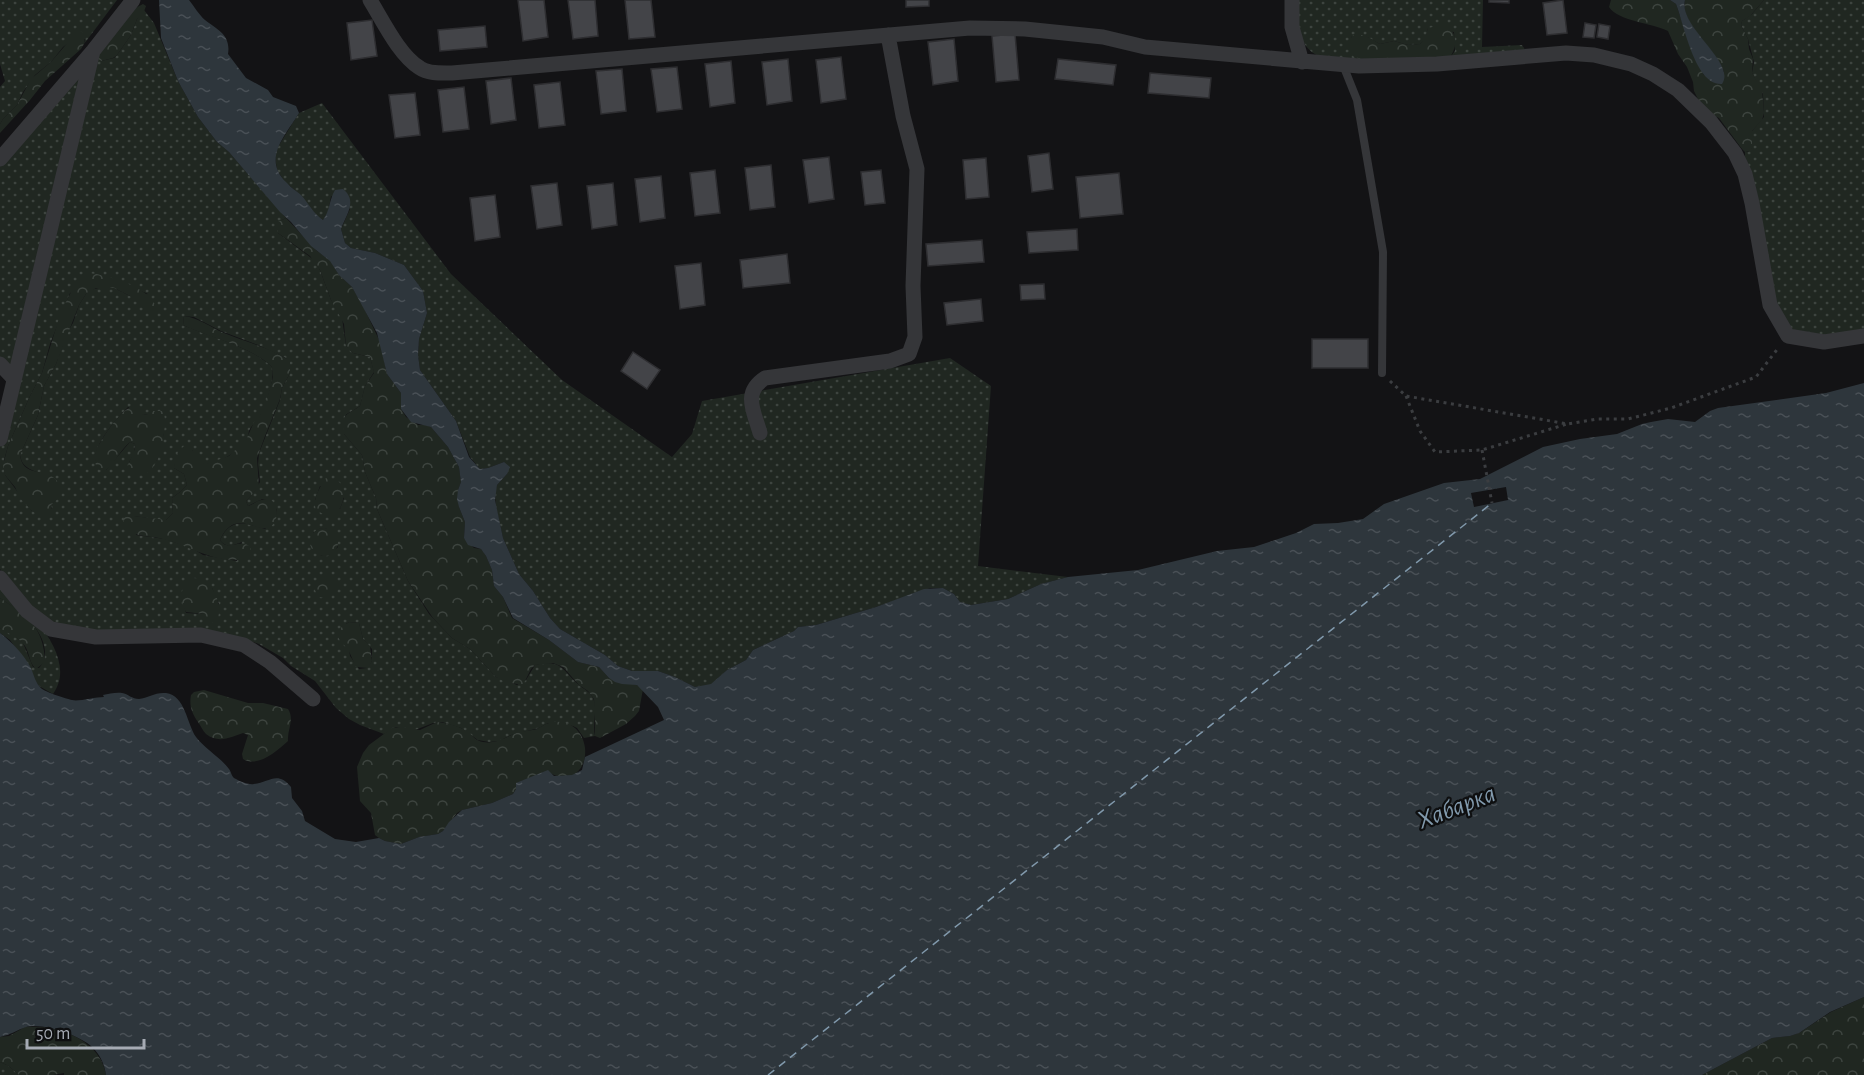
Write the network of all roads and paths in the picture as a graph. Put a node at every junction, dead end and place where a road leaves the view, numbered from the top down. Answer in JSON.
{"nodes":[{"id":1,"x":370,"y":0,"type":"edge"},
{"id":2,"x":1292,"y":0,"type":"edge"},
{"id":3,"x":132,"y":1,"type":"edge"},
{"id":4,"x":888,"y":35,"type":"junction"},
{"id":5,"x":93,"y":51,"type":"junction"},
{"id":6,"x":1302,"y":62,"type":"junction"},
{"id":7,"x":1343,"y":65,"type":"junction"},
{"id":8,"x":0,"y":159,"type":"edge"},
{"id":9,"x":1788,"y":336,"type":"junction"},
{"id":10,"x":1864,"y":336,"type":"edge"},
{"id":11,"x":0,"y":364,"type":"edge"},
{"id":12,"x":1382,"y":373,"type":"joint"},
{"id":13,"x":14,"y":379,"type":"junction"},
{"id":14,"x":1406,"y":396,"type":"junction"},
{"id":15,"x":1568,"y":424,"type":"junction"},
{"id":16,"x":759,"y":433,"type":"dead end"},
{"id":17,"x":0,"y":439,"type":"edge"},
{"id":18,"x":1482,"y":450,"type":"junction"},
{"id":19,"x":1492,"y":503,"type":"dead end"},
{"id":20,"x":0,"y":578,"type":"edge"},
{"id":21,"x":313,"y":699,"type":"dead end"}],
"edges":[{"from":1,"to":4,"type":"street"},
{"from":2,"to":6,"type":"street"},
{"from":3,"to":5,"type":"street"},
{"from":4,"to":6,"type":"street"},
{"from":4,"to":16,"type":"street"},
{"from":5,"to":8,"type":"street"},
{"from":5,"to":13,"type":"street"},
{"from":6,"to":7,"type":"street"},
{"from":7,"to":9,"type":"street"},
{"from":7,"to":12,"type":"lane"},
{"from":9,"to":10,"type":"street"},
{"from":9,"to":15,"type":"path"},
{"from":11,"to":13,"type":"street"},
{"from":12,"to":14,"type":"path"},
{"from":13,"to":17,"type":"street"},
{"from":14,"to":15,"type":"path"},
{"from":14,"to":18,"type":"path"},
{"from":15,"to":18,"type":"path"},
{"from":18,"to":19,"type":"path"},
{"from":20,"to":21,"type":"street"}]}
